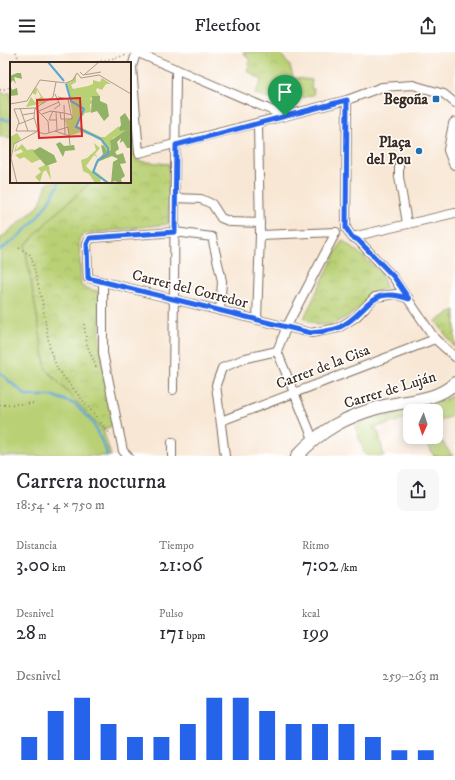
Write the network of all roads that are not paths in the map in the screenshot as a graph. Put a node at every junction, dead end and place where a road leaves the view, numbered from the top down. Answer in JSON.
{"nodes":[{"id":1,"x":136,"y":52,"type":"edge"},
{"id":2,"x":176,"y":69,"type":"junction"},
{"id":3,"x":347,"y":100,"type":"junction"},
{"id":4,"x":455,"y":103,"type":"edge"},
{"id":5,"x":285,"y":116,"type":"junction"},
{"id":6,"x":258,"y":123,"type":"junction"},
{"id":7,"x":455,"y":125,"type":"edge"},
{"id":8,"x":176,"y":145,"type":"junction"},
{"id":9,"x":455,"y":163,"type":"edge"},
{"id":10,"x":399,"y":164,"type":"dead end"},
{"id":11,"x":175,"y":198,"type":"junction"},
{"id":12,"x":455,"y":213,"type":"edge"},
{"id":13,"x":260,"y":223,"type":"junction"},
{"id":14,"x":407,"y":223,"type":"junction"},
{"id":15,"x":175,"y":232,"type":"junction"},
{"id":16,"x":260,"y":235,"type":"junction"},
{"id":17,"x":352,"y":237,"type":"junction"},
{"id":18,"x":103,"y":282,"type":"junction"},
{"id":19,"x":409,"y":299,"type":"junction"},
{"id":20,"x":174,"y":300,"type":"junction"},
{"id":21,"x":220,"y":311,"type":"junction"},
{"id":22,"x":257,"y":319,"type":"junction"},
{"id":23,"x":286,"y":326,"type":"junction"},
{"id":24,"x":435,"y":339,"type":"junction"},
{"id":25,"x":277,"y":351,"type":"junction"},
{"id":26,"x":455,"y":357,"type":"edge"},
{"id":27,"x":455,"y":383,"type":"edge"},
{"id":28,"x":173,"y":390,"type":"dead end"},
{"id":29,"x":294,"y":393,"type":"junction"},
{"id":30,"x":221,"y":421,"type":"junction"},
{"id":31,"x":313,"y":439,"type":"junction"},
{"id":32,"x":172,"y":442,"type":"dead end"},
{"id":33,"x":128,"y":456,"type":"edge"},
{"id":34,"x":172,"y":456,"type":"edge"},
{"id":35,"x":225,"y":456,"type":"edge"},
{"id":36,"x":297,"y":456,"type":"edge"}],
"edges":[{"from":1,"to":2,"type":"street"},
{"from":1,"to":8,"type":"street"},
{"from":2,"to":5,"type":"street"},
{"from":2,"to":8,"type":"street"},
{"from":3,"to":4,"type":"street"},
{"from":3,"to":5,"type":"street"},
{"from":3,"to":17,"type":"street"},
{"from":5,"to":6,"type":"street"},
{"from":6,"to":8,"type":"street"},
{"from":6,"to":13,"type":"street"},
{"from":7,"to":9,"type":"street"},
{"from":8,"to":11,"type":"street"},
{"from":10,"to":14,"type":"street"},
{"from":11,"to":13,"type":"street"},
{"from":11,"to":15,"type":"street"},
{"from":12,"to":14,"type":"street"},
{"from":13,"to":16,"type":"street"},
{"from":14,"to":17,"type":"street"},
{"from":15,"to":18,"type":"street","name":"Carrer del Corredor"},
{"from":15,"to":20,"type":"street"},
{"from":15,"to":21,"type":"street"},
{"from":16,"to":22,"type":"street"},
{"from":16,"to":23,"type":"street"},
{"from":17,"to":19,"type":"street"},
{"from":18,"to":20,"type":"street","name":"Carrer del Corredor"},
{"from":18,"to":33,"type":"street"},
{"from":19,"to":23,"type":"street","name":"Carrer del Corredor"},
{"from":19,"to":24,"type":"street"},
{"from":20,"to":21,"type":"street","name":"Carrer del Corredor"},
{"from":20,"to":28,"type":"street"},
{"from":21,"to":22,"type":"street","name":"Carrer del Corredor"},
{"from":22,"to":23,"type":"street","name":"Carrer del Corredor"},
{"from":23,"to":25,"type":"street"},
{"from":24,"to":26,"type":"street"},
{"from":24,"to":29,"type":"street","name":"Carrer de la Cisa"},
{"from":25,"to":29,"type":"street"},
{"from":25,"to":30,"type":"street"},
{"from":27,"to":31,"type":"street","name":"Carrer de Luján"},
{"from":29,"to":30,"type":"street","name":"Carrer de la Cisa"},
{"from":29,"to":31,"type":"street"},
{"from":30,"to":35,"type":"street"},
{"from":31,"to":36,"type":"street","name":"Carrer de Luján"},
{"from":32,"to":34,"type":"street"}]}
